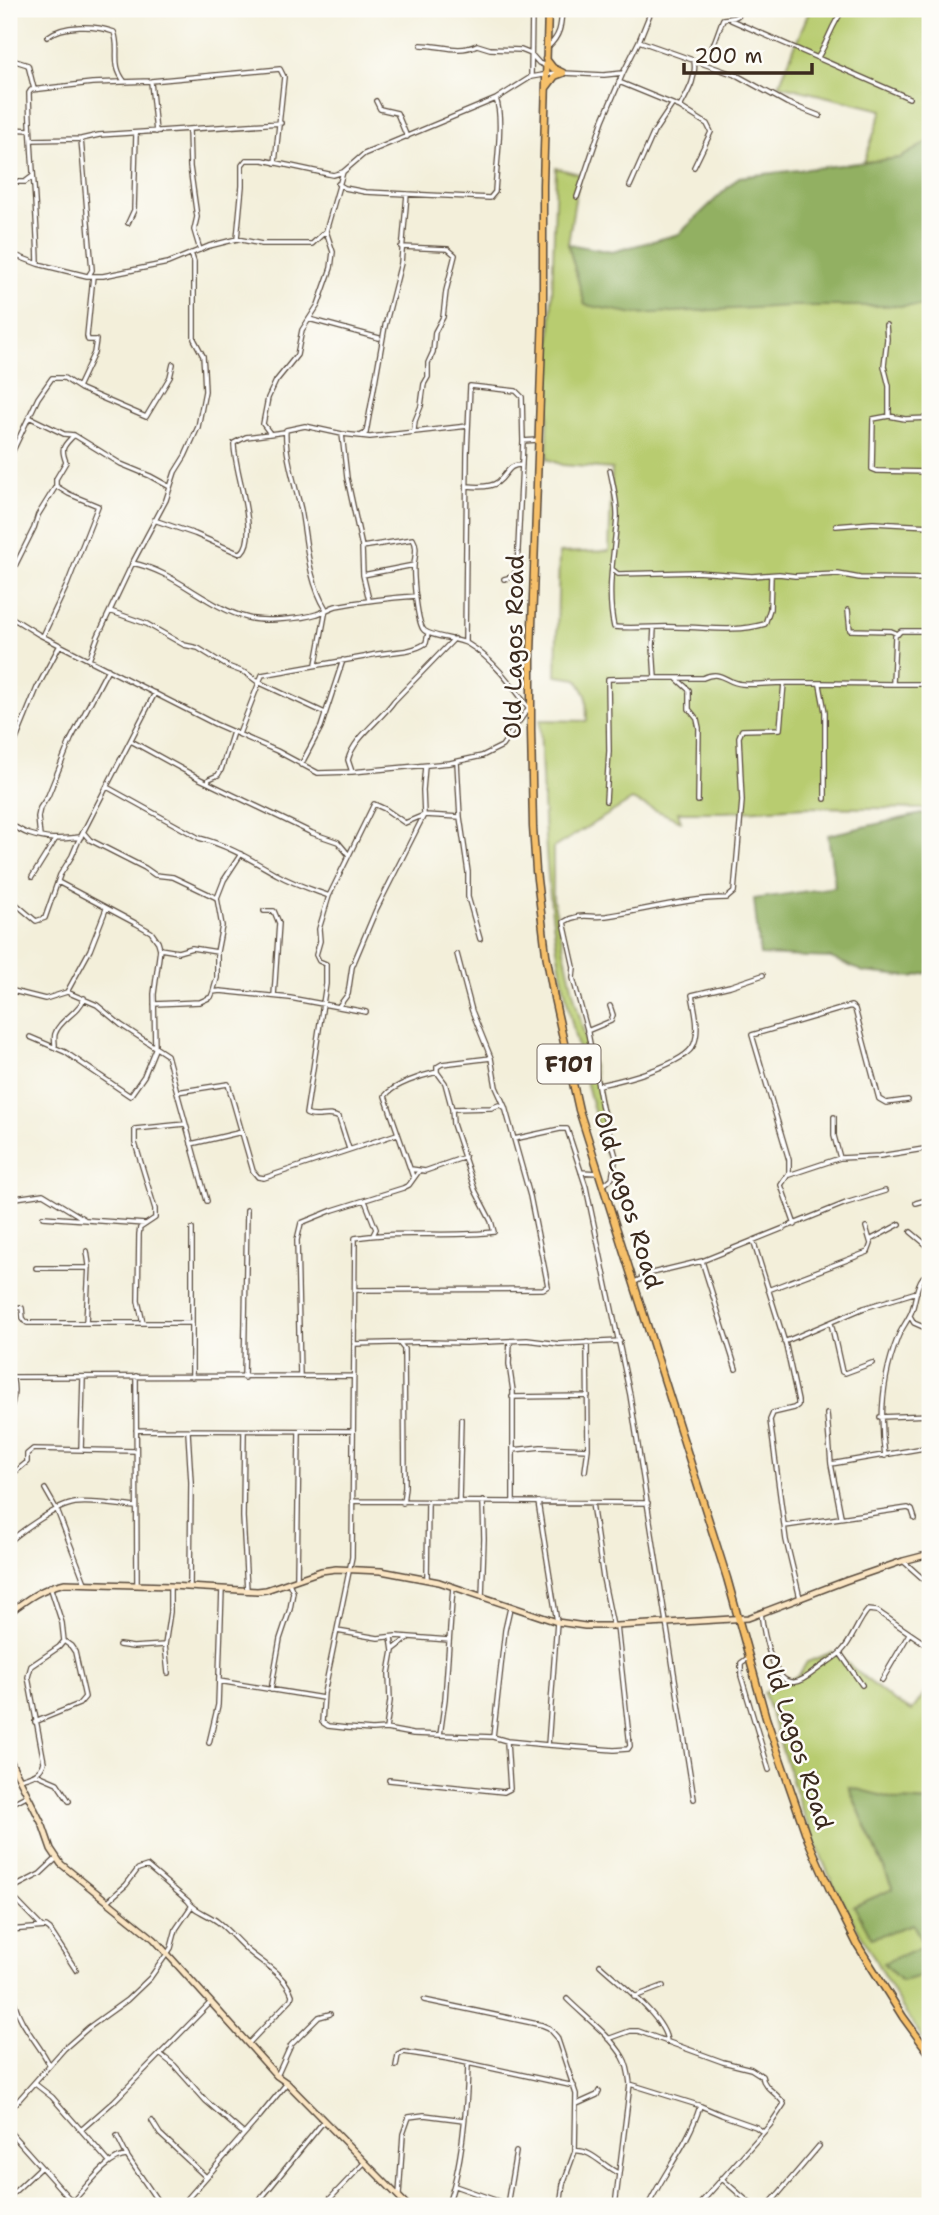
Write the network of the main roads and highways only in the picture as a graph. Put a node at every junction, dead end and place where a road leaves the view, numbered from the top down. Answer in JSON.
{"nodes":[{"id":1,"x":548,"y":9,"type":"edge"},
{"id":2,"x":546,"y":66,"type":"junction"},
{"id":3,"x":545,"y":90,"type":"junction"},
{"id":4,"x":930,"y":2053,"type":"edge"}],
"edges":[{"from":1,"to":2,"type":"main road","name":"Old Lagos Road","number":"F101"},
{"from":2,"to":3,"type":"main road","name":"Old Lagos Road","number":"F101"},
{"from":2,"to":3,"type":"main road"},
{"from":3,"to":4,"type":"main road","name":"Old Lagos Road","number":"F101"}]}
